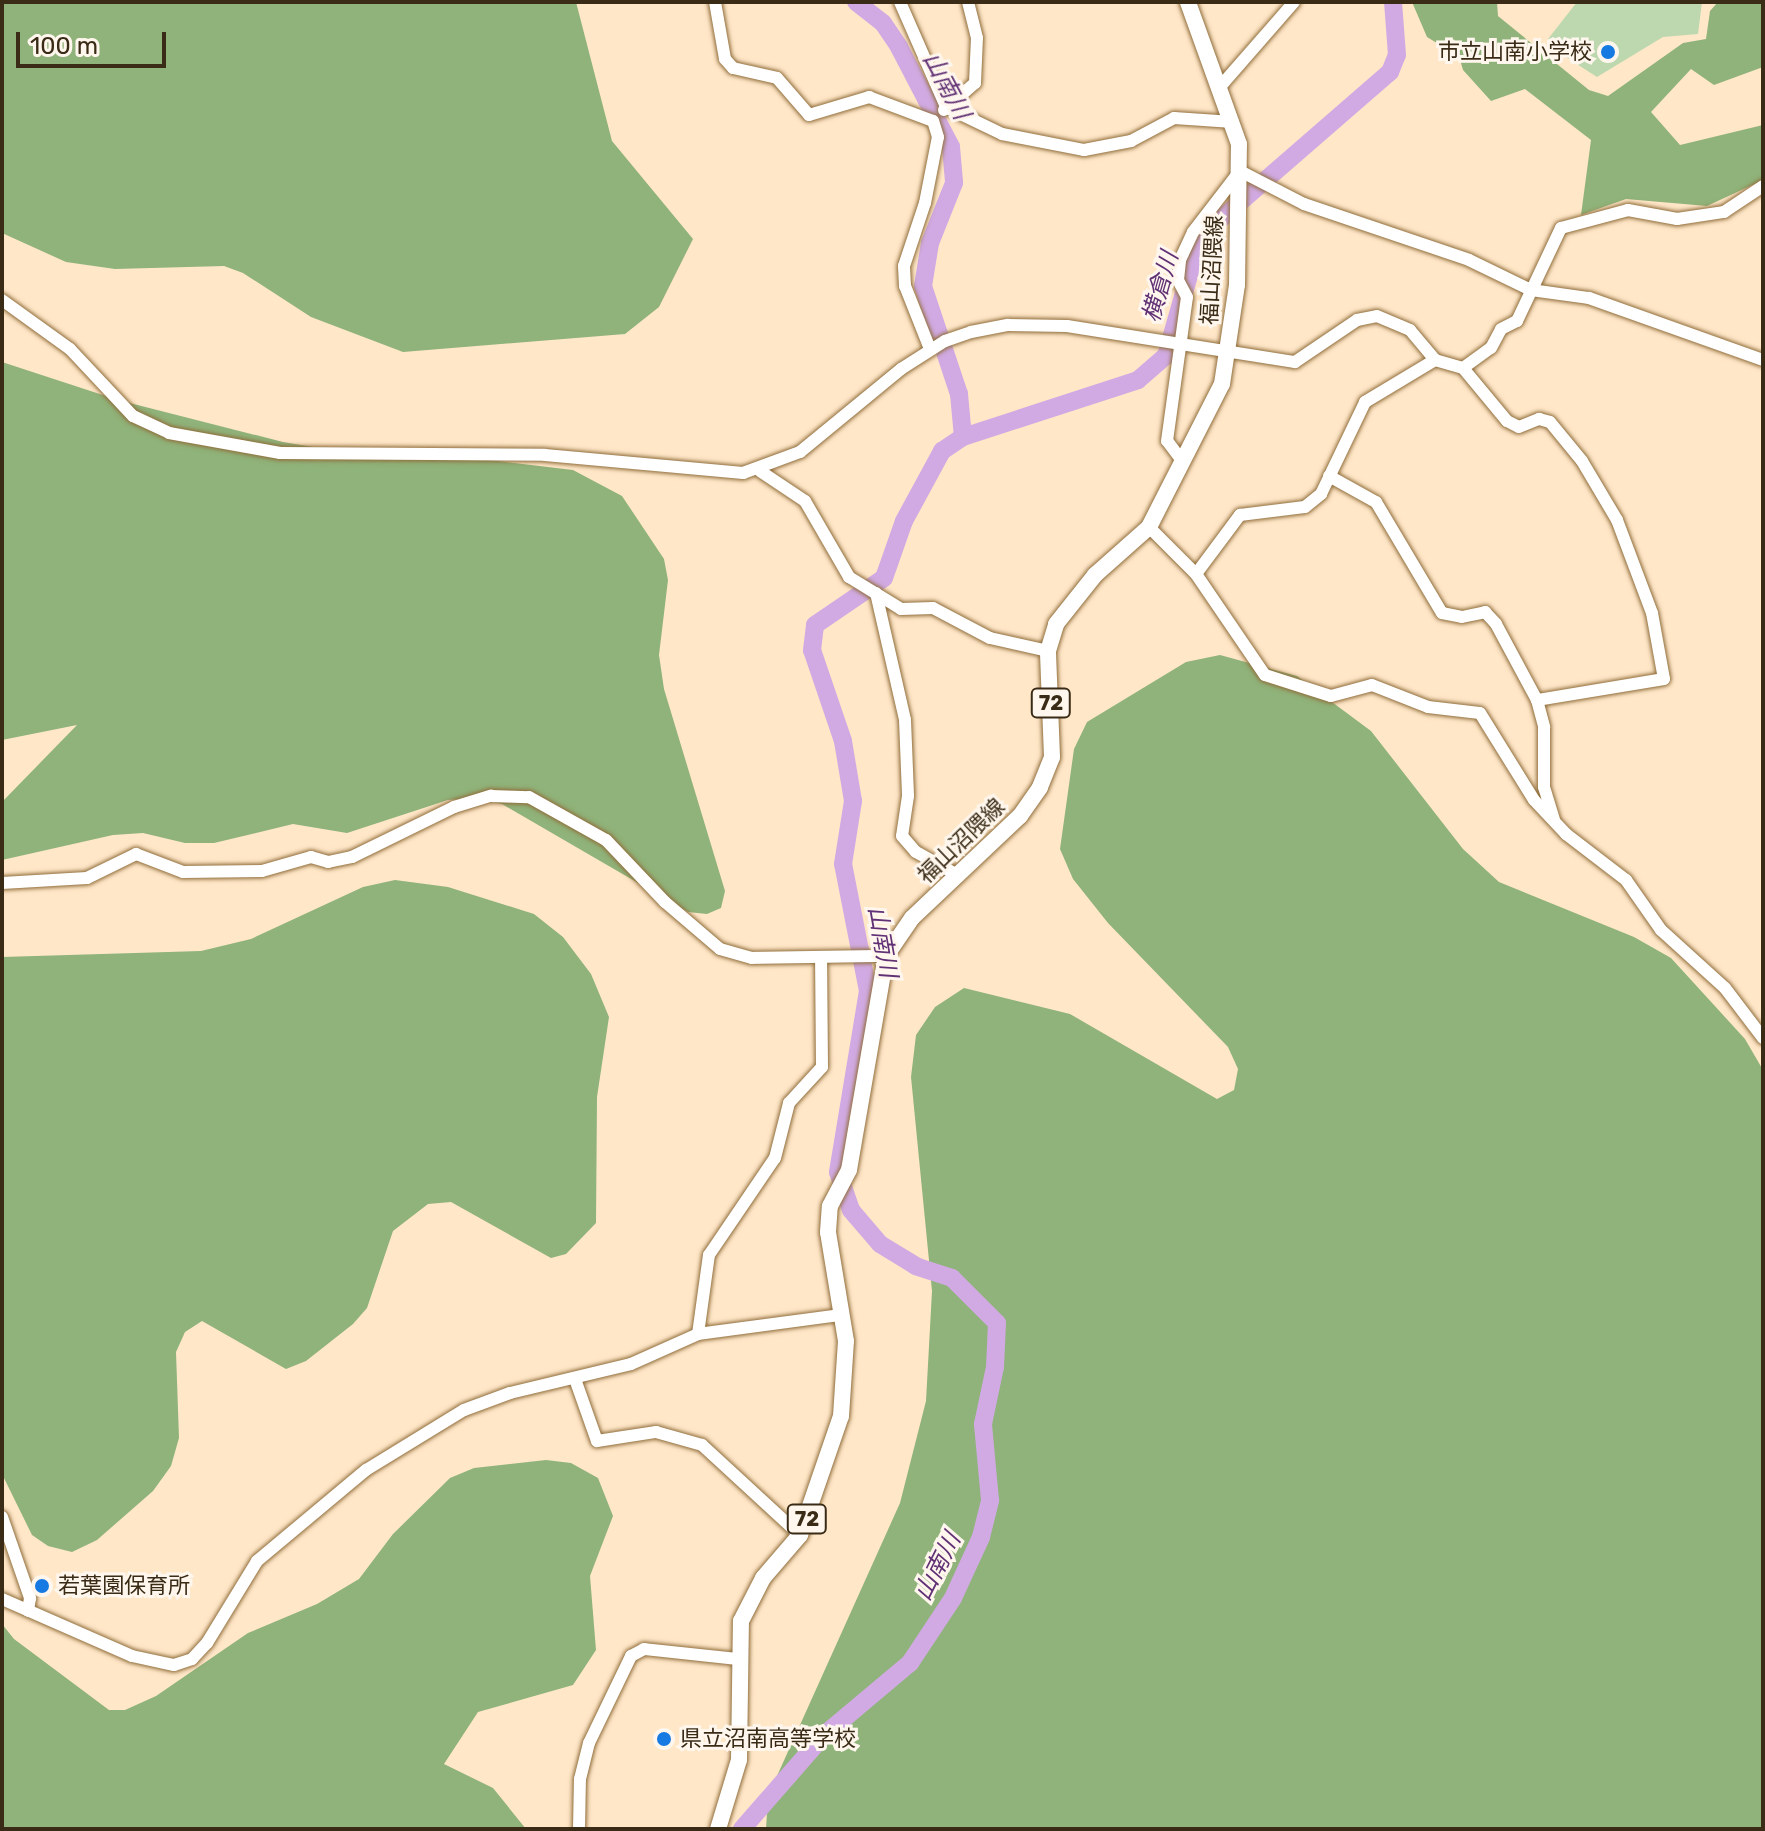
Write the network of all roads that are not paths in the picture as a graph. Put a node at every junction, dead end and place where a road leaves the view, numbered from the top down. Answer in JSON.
{"nodes":[{"id":1,"x":715,"y":2,"type":"edge"},
{"id":2,"x":900,"y":2,"type":"edge"},
{"id":3,"x":968,"y":2,"type":"edge"},
{"id":4,"x":1188,"y":2,"type":"edge"},
{"id":5,"x":1294,"y":2,"type":"edge"},
{"id":6,"x":1219,"y":88,"type":"junction"},
{"id":7,"x":946,"y":107,"type":"junction"},
{"id":8,"x":933,"y":121,"type":"junction"},
{"id":9,"x":1233,"y":122,"type":"junction"},
{"id":10,"x":1249,"y":182,"type":"junction"},
{"id":11,"x":1763,"y":186,"type":"edge"},
{"id":12,"x":1531,"y":290,"type":"junction"},
{"id":13,"x":2,"y":300,"type":"edge"},
{"id":14,"x":1180,"y":341,"type":"junction"},
{"id":15,"x":930,"y":349,"type":"junction"},
{"id":16,"x":1227,"y":350,"type":"junction"},
{"id":17,"x":1435,"y":360,"type":"junction"},
{"id":18,"x":1763,"y":360,"type":"edge"},
{"id":19,"x":1463,"y":368,"type":"junction"},
{"id":20,"x":1183,"y":462,"type":"junction"},
{"id":21,"x":760,"y":471,"type":"junction"},
{"id":22,"x":1329,"y":476,"type":"junction"},
{"id":23,"x":1149,"y":527,"type":"junction"},
{"id":24,"x":1196,"y":574,"type":"junction"},
{"id":25,"x":876,"y":593,"type":"junction"},
{"id":26,"x":1048,"y":651,"type":"junction"},
{"id":27,"x":1537,"y":700,"type":"junction"},
{"id":28,"x":1554,"y":823,"type":"junction"},
{"id":29,"x":959,"y":876,"type":"junction"},
{"id":30,"x":2,"y":883,"type":"edge"},
{"id":31,"x":886,"y":956,"type":"junction"},
{"id":32,"x":821,"y":957,"type":"junction"},
{"id":33,"x":1763,"y":1038,"type":"edge"},
{"id":34,"x":841,"y":1315,"type":"junction"},
{"id":35,"x":698,"y":1334,"type":"junction"},
{"id":36,"x":575,"y":1379,"type":"junction"},
{"id":37,"x":2,"y":1517,"type":"edge"},
{"id":38,"x":800,"y":1535,"type":"junction"},
{"id":39,"x":17,"y":1569,"type":"junction"},
{"id":40,"x":2,"y":1572,"type":"edge"},
{"id":41,"x":2,"y":1599,"type":"edge"},
{"id":42,"x":28,"y":1611,"type":"junction"},
{"id":43,"x":738,"y":1659,"type":"junction"},
{"id":44,"x":579,"y":1829,"type":"edge"},
{"id":45,"x":718,"y":1829,"type":"edge"}],
"edges":[{"from":1,"to":8,"type":"street"},
{"from":2,"to":7,"type":"street"},
{"from":3,"to":7,"type":"street"},
{"from":4,"to":6,"type":"main road","name":"福山沼隈線","number":"72"},
{"from":5,"to":6,"type":"street"},
{"from":6,"to":9,"type":"main road","name":"福山沼隈線","number":"72"},
{"from":7,"to":8,"type":"street"},
{"from":7,"to":9,"type":"street"},
{"from":8,"to":15,"type":"street"},
{"from":9,"to":10,"type":"main road","name":"福山沼隈線","number":"72"},
{"from":10,"to":12,"type":"street"},
{"from":10,"to":14,"type":"street"},
{"from":10,"to":16,"type":"main road","name":"福山沼隈線","number":"72"},
{"from":11,"to":12,"type":"street"},
{"from":12,"to":18,"type":"street"},
{"from":12,"to":19,"type":"street"},
{"from":13,"to":21,"type":"street"},
{"from":14,"to":15,"type":"street"},
{"from":14,"to":16,"type":"street"},
{"from":14,"to":20,"type":"street"},
{"from":15,"to":21,"type":"street"},
{"from":16,"to":17,"type":"street"},
{"from":16,"to":20,"type":"main road","name":"福山沼隈線","number":"72"},
{"from":17,"to":19,"type":"street"},
{"from":17,"to":22,"type":"street"},
{"from":19,"to":27,"type":"street"},
{"from":20,"to":23,"type":"main road","name":"福山沼隈線","number":"72"},
{"from":21,"to":25,"type":"street"},
{"from":22,"to":24,"type":"street"},
{"from":22,"to":27,"type":"street"},
{"from":23,"to":24,"type":"street"},
{"from":23,"to":26,"type":"main road","name":"福山沼隈線","number":"72"},
{"from":24,"to":28,"type":"street"},
{"from":25,"to":26,"type":"street"},
{"from":25,"to":29,"type":"street"},
{"from":26,"to":29,"type":"main road","name":"福山沼隈線","number":"72"},
{"from":27,"to":28,"type":"street"},
{"from":28,"to":33,"type":"street"},
{"from":29,"to":31,"type":"main road","name":"福山沼隈線","number":"72"},
{"from":30,"to":32,"type":"street"},
{"from":31,"to":32,"type":"street"},
{"from":31,"to":34,"type":"main road","name":"福山沼隈線","number":"72"},
{"from":32,"to":35,"type":"street"},
{"from":34,"to":35,"type":"street"},
{"from":34,"to":38,"type":"main road","name":"福山沼隈線","number":"72"},
{"from":35,"to":36,"type":"street"},
{"from":36,"to":38,"type":"street"},
{"from":36,"to":42,"type":"street"},
{"from":37,"to":39,"type":"street"},
{"from":38,"to":43,"type":"main road","name":"福山沼隈線","number":"72"},
{"from":39,"to":40,"type":"street"},
{"from":39,"to":42,"type":"street"},
{"from":41,"to":42,"type":"street"},
{"from":43,"to":44,"type":"street"},
{"from":43,"to":45,"type":"main road","name":"福山沼隈線","number":"72"}]}
